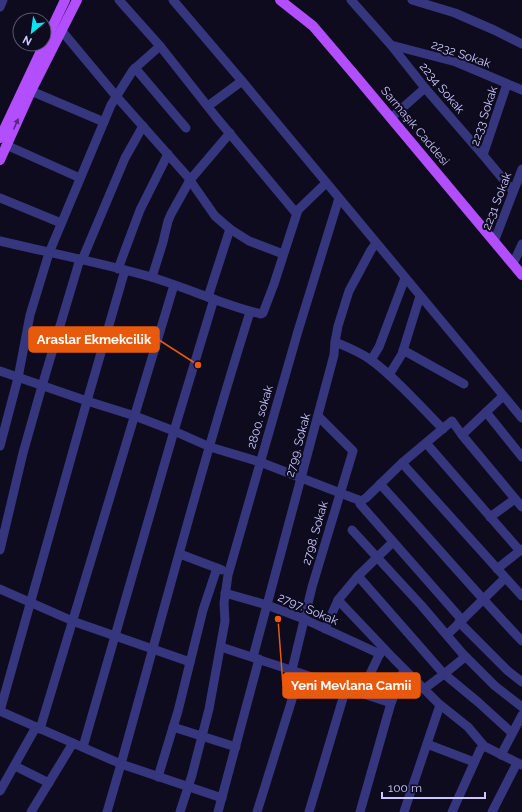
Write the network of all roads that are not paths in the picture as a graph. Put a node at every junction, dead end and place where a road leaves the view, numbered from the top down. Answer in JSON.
{"nodes":[{"id":1,"x":3,"y":0,"type":"edge"},
{"id":2,"x":65,"y":0,"type":"edge"},
{"id":3,"x":77,"y":0,"type":"edge"},
{"id":4,"x":119,"y":0,"type":"edge"},
{"id":5,"x":173,"y":0,"type":"edge"},
{"id":6,"x":280,"y":0,"type":"edge"},
{"id":7,"x":351,"y":0,"type":"edge"},
{"id":8,"x":412,"y":0,"type":"edge"},
{"id":9,"x":0,"y":6,"type":"edge"},
{"id":10,"x":61,"y":30,"type":"junction"},
{"id":11,"x":522,"y":44,"type":"edge"},
{"id":12,"x":391,"y":45,"type":"junction"},
{"id":13,"x":160,"y":46,"type":"junction"},
{"id":14,"x":135,"y":68,"type":"junction"},
{"id":15,"x":242,"y":81,"type":"junction"},
{"id":16,"x":507,"y":84,"type":"junction"},
{"id":17,"x":425,"y":88,"type":"junction"},
{"id":18,"x":522,"y":90,"type":"edge"},
{"id":19,"x":31,"y":91,"type":"junction"},
{"id":20,"x":116,"y":96,"type":"junction"},
{"id":21,"x":208,"y":106,"type":"junction"},
{"id":22,"x":391,"y":118,"type":"junction"},
{"id":23,"x":104,"y":122,"type":"junction"},
{"id":24,"x":143,"y":126,"type":"junction"},
{"id":25,"x":186,"y":128,"type":"dead end"},
{"id":26,"x":230,"y":133,"type":"junction"},
{"id":27,"x":3,"y":141,"type":"edge"},
{"id":28,"x":168,"y":154,"type":"junction"},
{"id":29,"x":483,"y":155,"type":"junction"},
{"id":30,"x":0,"y":160,"type":"edge"},
{"id":31,"x":522,"y":169,"type":"edge"},
{"id":32,"x":80,"y":178,"type":"junction"},
{"id":33,"x":190,"y":180,"type":"junction"},
{"id":34,"x":326,"y":183,"type":"junction"},
{"id":35,"x":513,"y":192,"type":"junction"},
{"id":36,"x":0,"y":198,"type":"edge"},
{"id":37,"x":339,"y":198,"type":"junction"},
{"id":38,"x":296,"y":213,"type":"junction"},
{"id":39,"x":61,"y":223,"type":"junction"},
{"id":40,"x":230,"y":229,"type":"junction"},
{"id":41,"x":0,"y":241,"type":"edge"},
{"id":42,"x":494,"y":242,"type":"junction"},
{"id":43,"x":376,"y":243,"type":"junction"},
{"id":44,"x":522,"y":244,"type":"edge"},
{"id":45,"x":49,"y":253,"type":"junction"},
{"id":46,"x":283,"y":254,"type":"junction"},
{"id":47,"x":81,"y":260,"type":"junction"},
{"id":48,"x":513,"y":264,"type":"junction"},
{"id":49,"x":122,"y":270,"type":"junction"},
{"id":50,"x":522,"y":275,"type":"edge"},
{"id":51,"x":152,"y":277,"type":"junction"},
{"id":52,"x":405,"y":278,"type":"junction"},
{"id":53,"x":174,"y":285,"type":"junction"},
{"id":54,"x":420,"y":296,"type":"junction"},
{"id":55,"x":211,"y":298,"type":"junction"},
{"id":56,"x":250,"y":312,"type":"junction"},
{"id":57,"x":335,"y":342,"type":"junction"},
{"id":58,"x":403,"y":350,"type":"junction"},
{"id":59,"x":371,"y":360,"type":"junction"},
{"id":60,"x":0,"y":371,"type":"edge"},
{"id":61,"x":389,"y":374,"type":"junction"},
{"id":62,"x":18,"y":378,"type":"junction"},
{"id":63,"x":464,"y":384,"type":"dead end"},
{"id":64,"x":42,"y":386,"type":"junction"},
{"id":65,"x":503,"y":396,"type":"junction"},
{"id":66,"x":87,"y":401,"type":"junction"},
{"id":67,"x":486,"y":412,"type":"junction"},
{"id":68,"x":135,"y":416,"type":"junction"},
{"id":69,"x":318,"y":416,"type":"junction"},
{"id":70,"x":522,"y":418,"type":"edge"},
{"id":71,"x":443,"y":429,"type":"junction"},
{"id":72,"x":174,"y":431,"type":"junction"},
{"id":73,"x":462,"y":435,"type":"junction"},
{"id":74,"x":426,"y":443,"type":"junction"},
{"id":75,"x":0,"y":446,"type":"edge"},
{"id":76,"x":210,"y":447,"type":"junction"},
{"id":77,"x":522,"y":457,"type":"edge"},
{"id":78,"x":260,"y":462,"type":"junction"},
{"id":79,"x":402,"y":463,"type":"junction"},
{"id":80,"x":301,"y":478,"type":"junction"},
{"id":81,"x":380,"y":484,"type":"junction"},
{"id":82,"x":339,"y":492,"type":"junction"},
{"id":83,"x":516,"y":499,"type":"junction"},
{"id":84,"x":359,"y":500,"type":"junction"},
{"id":85,"x":522,"y":507,"type":"edge"},
{"id":86,"x":490,"y":517,"type":"junction"},
{"id":87,"x":352,"y":530,"type":"dead end"},
{"id":88,"x":393,"y":542,"type":"junction"},
{"id":89,"x":0,"y":550,"type":"edge"},
{"id":90,"x":521,"y":550,"type":"edge"},
{"id":91,"x":180,"y":554,"type":"junction"},
{"id":92,"x":377,"y":558,"type":"junction"},
{"id":93,"x":217,"y":568,"type":"junction"},
{"id":94,"x":497,"y":569,"type":"junction"},
{"id":95,"x":228,"y":572,"type":"junction"},
{"id":96,"x":358,"y":576,"type":"junction"},
{"id":97,"x":505,"y":578,"type":"junction"},
{"id":98,"x":0,"y":589,"type":"edge"},
{"id":99,"x":225,"y":593,"type":"junction"},
{"id":100,"x":522,"y":596,"type":"edge"},
{"id":101,"x":483,"y":599,"type":"junction"},
{"id":102,"x":338,"y":600,"type":"junction"},
{"id":103,"x":30,"y":603,"type":"junction"},
{"id":104,"x":267,"y":605,"type":"junction"},
{"id":105,"x":304,"y":619,"type":"junction"},
{"id":106,"x":73,"y":621,"type":"junction"},
{"id":107,"x":460,"y":621,"type":"junction"},
{"id":108,"x":325,"y":628,"type":"junction"},
{"id":109,"x":447,"y":635,"type":"junction"},
{"id":110,"x":115,"y":636,"type":"junction"},
{"id":111,"x":522,"y":641,"type":"edge"},
{"id":112,"x":221,"y":647,"type":"junction"},
{"id":113,"x":153,"y":649,"type":"junction"},
{"id":114,"x":381,"y":650,"type":"junction"},
{"id":115,"x":465,"y":657,"type":"junction"},
{"id":116,"x":256,"y":658,"type":"junction"},
{"id":117,"x":190,"y":662,"type":"junction"},
{"id":118,"x":404,"y":670,"type":"junction"},
{"id":119,"x":296,"y":672,"type":"junction"},
{"id":120,"x":444,"y":674,"type":"junction"},
{"id":121,"x":522,"y":682,"type":"edge"},
{"id":122,"x":346,"y":688,"type":"junction"},
{"id":123,"x":424,"y":689,"type":"junction"},
{"id":124,"x":361,"y":693,"type":"junction"},
{"id":125,"x":391,"y":703,"type":"junction"},
{"id":126,"x":440,"y":705,"type":"junction"},
{"id":127,"x":522,"y":707,"type":"edge"},
{"id":128,"x":522,"y":715,"type":"edge"},
{"id":129,"x":173,"y":727,"type":"junction"},
{"id":130,"x":38,"y":728,"type":"junction"},
{"id":131,"x":512,"y":733,"type":"junction"},
{"id":132,"x":202,"y":736,"type":"junction"},
{"id":133,"x":73,"y":743,"type":"junction"},
{"id":134,"x":427,"y":744,"type":"junction"},
{"id":135,"x":484,"y":746,"type":"junction"},
{"id":136,"x":236,"y":747,"type":"junction"},
{"id":137,"x":83,"y":748,"type":"junction"},
{"id":138,"x":502,"y":755,"type":"junction"},
{"id":139,"x":474,"y":762,"type":"junction"},
{"id":140,"x":121,"y":764,"type":"junction"},
{"id":141,"x":520,"y":764,"type":"edge"},
{"id":142,"x":15,"y":766,"type":"junction"},
{"id":143,"x":158,"y":777,"type":"junction"},
{"id":144,"x":49,"y":783,"type":"junction"},
{"id":145,"x":188,"y":787,"type":"junction"},
{"id":146,"x":0,"y":791,"type":"edge"},
{"id":147,"x":222,"y":798,"type":"junction"},
{"id":148,"x":32,"y":812,"type":"edge"},
{"id":149,"x":108,"y":812,"type":"edge"},
{"id":150,"x":180,"y":812,"type":"edge"},
{"id":151,"x":218,"y":812,"type":"edge"},
{"id":152,"x":257,"y":812,"type":"edge"},
{"id":153,"x":309,"y":812,"type":"edge"},
{"id":154,"x":360,"y":812,"type":"edge"},
{"id":155,"x":404,"y":812,"type":"edge"},
{"id":156,"x":452,"y":812,"type":"edge"},
{"id":157,"x":492,"y":812,"type":"edge"}],
"edges":[{"from":1,"to":9,"type":"street"},
{"from":2,"to":27,"type":"main road"},
{"from":3,"to":10,"type":"main road"},
{"from":4,"to":13,"type":"street"},
{"from":5,"to":15,"type":"street"},
{"from":6,"to":22,"type":"main road","name":"Sarmaşık Caddesi"},
{"from":7,"to":12,"type":"street","name":"2234 Sokak"},
{"from":8,"to":11,"type":"street"},
{"from":10,"to":19,"type":"main road"},
{"from":10,"to":20,"type":"street"},
{"from":12,"to":16,"type":"street","name":"2232 Sokak"},
{"from":12,"to":17,"type":"street","name":"2234 Sokak"},
{"from":13,"to":14,"type":"street"},
{"from":13,"to":21,"type":"street"},
{"from":14,"to":20,"type":"street"},
{"from":14,"to":25,"type":"street"},
{"from":15,"to":21,"type":"street"},
{"from":15,"to":34,"type":"street"},
{"from":16,"to":18,"type":"street","name":"2232 Sokak"},
{"from":16,"to":29,"type":"street","name":"2233 Sokak"},
{"from":17,"to":22,"type":"street"},
{"from":17,"to":29,"type":"street","name":"2234 Sokak"},
{"from":19,"to":23,"type":"street"},
{"from":27,"to":19,"type":"main road","one_way":true},
{"from":20,"to":23,"type":"street"},
{"from":20,"to":24,"type":"street"},
{"from":21,"to":26,"type":"street"},
{"from":22,"to":42,"type":"main road","name":"Sarmaşık Caddesi"},
{"from":23,"to":32,"type":"street"},
{"from":24,"to":28,"type":"street"},
{"from":24,"to":47,"type":"street"},
{"from":26,"to":33,"type":"street"},
{"from":26,"to":38,"type":"street"},
{"from":27,"to":30,"type":"main road"},
{"from":27,"to":32,"type":"street"},
{"from":28,"to":33,"type":"street"},
{"from":28,"to":49,"type":"street"},
{"from":29,"to":35,"type":"street","name":"2234 Sokak"},
{"from":31,"to":35,"type":"street","name":"2231 Sokak"},
{"from":32,"to":39,"type":"street"},
{"from":33,"to":40,"type":"street"},
{"from":33,"to":51,"type":"street"},
{"from":34,"to":37,"type":"street"},
{"from":34,"to":38,"type":"street"},
{"from":35,"to":42,"type":"street","name":"2231 Sokak"},
{"from":36,"to":39,"type":"street"},
{"from":37,"to":43,"type":"street"},
{"from":37,"to":78,"type":"street","name":"2800. sokak"},
{"from":38,"to":46,"type":"street"},
{"from":39,"to":45,"type":"street"},
{"from":40,"to":46,"type":"street"},
{"from":40,"to":55,"type":"street"},
{"from":41,"to":45,"type":"street"},
{"from":42,"to":48,"type":"main road","name":"Sarmaşık Caddesi"},
{"from":43,"to":52,"type":"street"},
{"from":43,"to":57,"type":"street","name":"2799. Sokak"},
{"from":44,"to":48,"type":"street"},
{"from":45,"to":47,"type":"street"},
{"from":45,"to":62,"type":"street"},
{"from":46,"to":56,"type":"street"},
{"from":47,"to":49,"type":"street"},
{"from":47,"to":64,"type":"street"},
{"from":48,"to":50,"type":"main road","name":"Sarmaşık Caddesi"},
{"from":49,"to":51,"type":"street"},
{"from":49,"to":66,"type":"street"},
{"from":51,"to":53,"type":"street"},
{"from":52,"to":54,"type":"street"},
{"from":52,"to":59,"type":"street"},
{"from":53,"to":55,"type":"street"},
{"from":53,"to":68,"type":"street"},
{"from":54,"to":58,"type":"street"},
{"from":54,"to":65,"type":"street"},
{"from":55,"to":56,"type":"street"},
{"from":55,"to":72,"type":"street"},
{"from":56,"to":76,"type":"street"},
{"from":57,"to":59,"type":"street"},
{"from":57,"to":69,"type":"street","name":"2799. Sokak"},
{"from":58,"to":61,"type":"street"},
{"from":58,"to":63,"type":"street"},
{"from":59,"to":61,"type":"street"},
{"from":60,"to":62,"type":"street"},
{"from":61,"to":71,"type":"street"},
{"from":62,"to":64,"type":"street"},
{"from":62,"to":75,"type":"street"},
{"from":64,"to":66,"type":"street"},
{"from":64,"to":89,"type":"street"},
{"from":65,"to":67,"type":"street"},
{"from":65,"to":70,"type":"street"},
{"from":66,"to":68,"type":"street"},
{"from":66,"to":103,"type":"street"},
{"from":67,"to":73,"type":"street"},
{"from":67,"to":77,"type":"street"},
{"from":68,"to":72,"type":"street"},
{"from":68,"to":106,"type":"street"},
{"from":69,"to":80,"type":"street","name":"2799. Sokak"},
{"from":69,"to":82,"type":"street","name":"2798. Sokak"},
{"from":71,"to":73,"type":"street"},
{"from":71,"to":74,"type":"street"},
{"from":72,"to":76,"type":"street"},
{"from":72,"to":110,"type":"street"},
{"from":73,"to":83,"type":"street"},
{"from":74,"to":79,"type":"street"},
{"from":74,"to":86,"type":"street"},
{"from":76,"to":78,"type":"street"},
{"from":76,"to":91,"type":"street"},
{"from":78,"to":80,"type":"street"},
{"from":78,"to":95,"type":"street","name":"2800. sokak"},
{"from":79,"to":81,"type":"street"},
{"from":79,"to":94,"type":"street"},
{"from":80,"to":82,"type":"street"},
{"from":80,"to":104,"type":"street","name":"2799. Sokak"},
{"from":81,"to":84,"type":"street"},
{"from":81,"to":101,"type":"street"},
{"from":82,"to":84,"type":"street"},
{"from":82,"to":105,"type":"street","name":"2798. Sokak"},
{"from":83,"to":85,"type":"street"},
{"from":83,"to":86,"type":"street"},
{"from":84,"to":88,"type":"street"},
{"from":86,"to":90,"type":"street"},
{"from":87,"to":92,"type":"street"},
{"from":88,"to":92,"type":"street"},
{"from":88,"to":107,"type":"street"},
{"from":90,"to":94,"type":"street"},
{"from":91,"to":93,"type":"street"},
{"from":91,"to":113,"type":"street"},
{"from":92,"to":96,"type":"street"},
{"from":92,"to":109,"type":"street"},
{"from":93,"to":95,"type":"street"},
{"from":93,"to":117,"type":"street"},
{"from":94,"to":97,"type":"street"},
{"from":95,"to":99,"type":"street","name":"2800. sokak"},
{"from":96,"to":102,"type":"street"},
{"from":96,"to":120,"type":"street"},
{"from":97,"to":100,"type":"street"},
{"from":97,"to":101,"type":"street"},
{"from":98,"to":103,"type":"street"},
{"from":99,"to":104,"type":"street","name":"2797. Sokak"},
{"from":99,"to":112,"type":"street","name":"2800. sokak"},
{"from":101,"to":107,"type":"street"},
{"from":101,"to":111,"type":"street"},
{"from":102,"to":108,"type":"street"},
{"from":102,"to":114,"type":"street"},
{"from":103,"to":106,"type":"street"},
{"from":103,"to":130,"type":"street"},
{"from":104,"to":105,"type":"street","name":"2797. Sokak"},
{"from":104,"to":116,"type":"street","name":"2799. Sokak"},
{"from":105,"to":108,"type":"street","name":"2797. Sokak"},
{"from":105,"to":119,"type":"street","name":"2798. Sokak"},
{"from":106,"to":110,"type":"street"},
{"from":106,"to":130,"type":"street"},
{"from":107,"to":109,"type":"street"},
{"from":107,"to":121,"type":"street"},
{"from":108,"to":114,"type":"street","name":"2797. Sokak"},
{"from":109,"to":115,"type":"street"},
{"from":110,"to":113,"type":"street"},
{"from":110,"to":137,"type":"street"},
{"from":112,"to":116,"type":"street"},
{"from":112,"to":132,"type":"street","name":"2800. sokak"},
{"from":113,"to":117,"type":"street"},
{"from":113,"to":140,"type":"street"},
{"from":114,"to":118,"type":"street"},
{"from":114,"to":124,"type":"street"},
{"from":115,"to":120,"type":"street"},
{"from":115,"to":127,"type":"street"},
{"from":116,"to":119,"type":"street"},
{"from":116,"to":136,"type":"street","name":"2799. Sokak"},
{"from":117,"to":129,"type":"street"},
{"from":118,"to":123,"type":"street"},
{"from":118,"to":125,"type":"street"},
{"from":119,"to":122,"type":"street"},
{"from":119,"to":152,"type":"street","name":"2798. Sokak"},
{"from":120,"to":123,"type":"street"},
{"from":120,"to":131,"type":"street"},
{"from":122,"to":124,"type":"street"},
{"from":122,"to":153,"type":"street"},
{"from":123,"to":126,"type":"street"},
{"from":124,"to":125,"type":"street"},
{"from":125,"to":154,"type":"street"},
{"from":126,"to":134,"type":"street"},
{"from":126,"to":135,"type":"street"},
{"from":128,"to":131,"type":"street"},
{"from":129,"to":132,"type":"street"},
{"from":129,"to":143,"type":"street"},
{"from":130,"to":133,"type":"street"},
{"from":130,"to":142,"type":"street"},
{"from":131,"to":138,"type":"street"},
{"from":132,"to":136,"type":"street"},
{"from":132,"to":145,"type":"street","name":"2800. sokak"},
{"from":133,"to":137,"type":"street"},
{"from":133,"to":144,"type":"street"},
{"from":134,"to":139,"type":"street"},
{"from":134,"to":155,"type":"street"},
{"from":135,"to":138,"type":"street"},
{"from":135,"to":139,"type":"street"},
{"from":136,"to":147,"type":"street","name":"2799. Sokak"},
{"from":137,"to":140,"type":"street"},
{"from":138,"to":141,"type":"street"},
{"from":139,"to":156,"type":"street"},
{"from":140,"to":143,"type":"street"},
{"from":140,"to":149,"type":"street"},
{"from":141,"to":157,"type":"street"},
{"from":142,"to":144,"type":"street"},
{"from":142,"to":146,"type":"street"},
{"from":143,"to":145,"type":"street"},
{"from":144,"to":148,"type":"street"},
{"from":145,"to":147,"type":"street"},
{"from":145,"to":150,"type":"street","name":"2800. sokak"},
{"from":147,"to":151,"type":"street","name":"2799. Sokak"}]}
